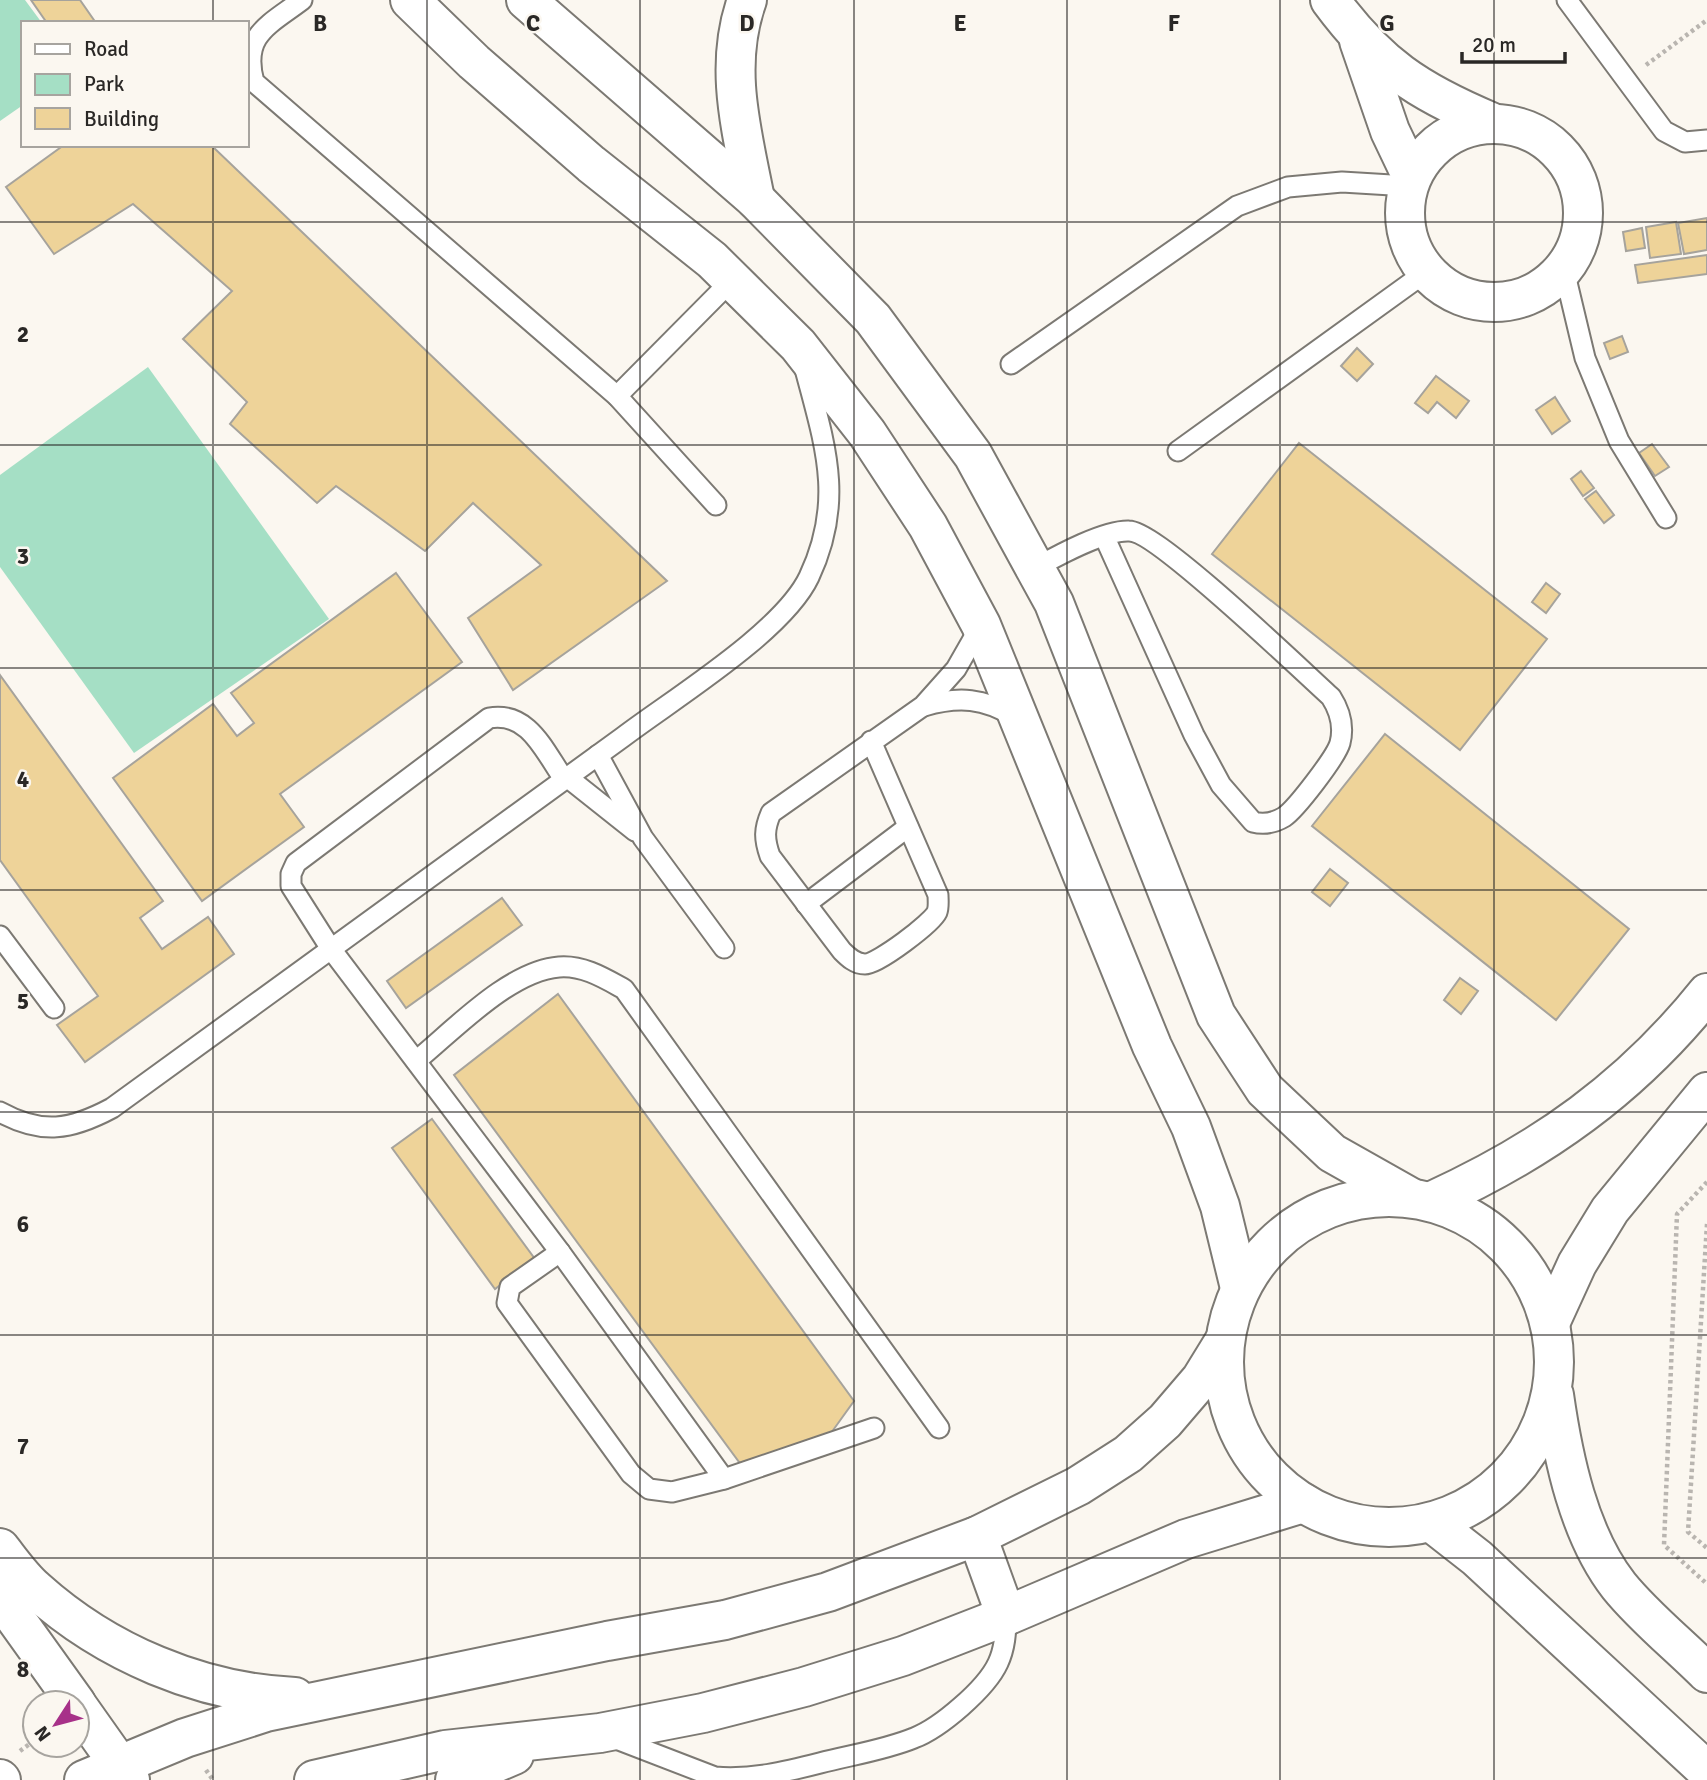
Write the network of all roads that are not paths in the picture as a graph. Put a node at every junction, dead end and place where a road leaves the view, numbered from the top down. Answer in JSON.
{"nodes":[{"id":1,"x":302,"y":0,"type":"edge"},
{"id":2,"x":410,"y":0,"type":"edge"},
{"id":3,"x":526,"y":0,"type":"edge"},
{"id":4,"x":747,"y":0,"type":"edge"},
{"id":5,"x":1329,"y":0,"type":"edge"},
{"id":6,"x":1567,"y":0,"type":"edge"},
{"id":7,"x":1358,"y":38,"type":"junction"},
{"id":8,"x":1491,"y":122,"type":"junction"},
{"id":9,"x":1707,"y":140,"type":"edge"},
{"id":10,"x":1409,"y":181,"type":"junction"},
{"id":11,"x":755,"y":199,"type":"junction"},
{"id":12,"x":1564,"y":270,"type":"junction"},
{"id":13,"x":1426,"y":272,"type":"junction"},
{"id":14,"x":732,"y":280,"type":"junction"},
{"id":15,"x":798,"y":345,"type":"junction"},
{"id":16,"x":1011,"y":364,"type":"dead end"},
{"id":17,"x":617,"y":396,"type":"junction"},
{"id":18,"x":1178,"y":451,"type":"dead end"},
{"id":19,"x":716,"y":505,"type":"dead end"},
{"id":20,"x":1666,"y":518,"type":"dead end"},
{"id":21,"x":1105,"y":538,"type":"junction"},
{"id":22,"x":1034,"y":568,"type":"junction"},
{"id":23,"x":981,"y":625,"type":"junction"},
{"id":24,"x":923,"y":706,"type":"junction"},
{"id":25,"x":1018,"y":719,"type":"junction"},
{"id":26,"x":871,"y":741,"type":"junction"},
{"id":27,"x":598,"y":755,"type":"junction"},
{"id":28,"x":566,"y":778,"type":"junction"},
{"id":29,"x":908,"y":827,"type":"junction"},
{"id":30,"x":643,"y":838,"type":"junction"},
{"id":31,"x":806,"y":904,"type":"junction"},
{"id":32,"x":1,"y":939,"type":"edge"},
{"id":33,"x":724,"y":948,"type":"dead end"},
{"id":34,"x":331,"y":949,"type":"junction"},
{"id":35,"x":1707,"y":993,"type":"edge"},
{"id":36,"x":54,"y":1008,"type":"dead end"},
{"id":37,"x":416,"y":1061,"type":"junction"},
{"id":38,"x":1707,"y":1093,"type":"edge"},
{"id":39,"x":0,"y":1112,"type":"edge"},
{"id":40,"x":1421,"y":1199,"type":"junction"},
{"id":41,"x":560,"y":1252,"type":"junction"},
{"id":42,"x":1240,"y":1288,"type":"junction"},
{"id":43,"x":1550,"y":1322,"type":"junction"},
{"id":44,"x":1225,"y":1340,"type":"junction"},
{"id":45,"x":1553,"y":1386,"type":"junction"},
{"id":46,"x":874,"y":1428,"type":"dead end"},
{"id":47,"x":939,"y":1428,"type":"dead end"},
{"id":48,"x":724,"y":1479,"type":"junction"},
{"id":49,"x":1303,"y":1503,"type":"junction"},
{"id":50,"x":1431,"y":1522,"type":"junction"},
{"id":51,"x":977,"y":1536,"type":"junction"},
{"id":52,"x":0,"y":1548,"type":"edge"},
{"id":53,"x":0,"y":1597,"type":"edge"},
{"id":54,"x":1006,"y":1616,"type":"junction"},
{"id":55,"x":1707,"y":1672,"type":"edge"},
{"id":56,"x":65,"y":1689,"type":"edge"},
{"id":57,"x":332,"y":1699,"type":"junction"},
{"id":58,"x":91,"y":1725,"type":"edge"},
{"id":59,"x":600,"y":1733,"type":"junction"},
{"id":60,"x":550,"y":1740,"type":"junction"},
{"id":61,"x":1707,"y":1771,"type":"edge"},
{"id":62,"x":124,"y":1772,"type":"edge"},
{"id":63,"x":84,"y":1780,"type":"edge"},
{"id":64,"x":314,"y":1780,"type":"edge"},
{"id":65,"x":455,"y":1780,"type":"edge"}],
"edges":[{"from":1,"to":17,"type":"lane"},
{"from":2,"to":14,"type":"street"},
{"from":3,"to":11,"type":"street"},
{"from":4,"to":11,"type":"street"},
{"from":5,"to":7,"type":"street"},
{"from":6,"to":9,"type":"lane"},
{"from":7,"to":8,"type":"street"},
{"from":7,"to":10,"type":"street"},
{"from":8,"to":10,"type":"street"},
{"from":8,"to":12,"type":"street"},
{"from":10,"to":13,"type":"street"},
{"from":10,"to":16,"type":"lane"},
{"from":11,"to":22,"type":"street"},
{"from":12,"to":13,"type":"street"},
{"from":12,"to":20,"type":"lane"},
{"from":13,"to":18,"type":"lane"},
{"from":14,"to":15,"type":"street"},
{"from":14,"to":17,"type":"lane"},
{"from":15,"to":23,"type":"street"},
{"from":15,"to":27,"type":"lane"},
{"from":17,"to":19,"type":"lane"},
{"from":21,"to":21,"type":"lane"},
{"from":21,"to":22,"type":"lane"},
{"from":22,"to":40,"type":"street"},
{"from":23,"to":24,"type":"lane"},
{"from":23,"to":25,"type":"street"},
{"from":24,"to":25,"type":"lane"},
{"from":24,"to":26,"type":"lane"},
{"from":25,"to":42,"type":"street"},
{"from":26,"to":29,"type":"lane"},
{"from":26,"to":31,"type":"lane"},
{"from":27,"to":28,"type":"lane"},
{"from":27,"to":30,"type":"lane"},
{"from":28,"to":30,"type":"lane"},
{"from":28,"to":34,"type":"lane"},
{"from":28,"to":34,"type":"lane"},
{"from":29,"to":31,"type":"lane"},
{"from":29,"to":31,"type":"lane"},
{"from":30,"to":33,"type":"lane"},
{"from":32,"to":36,"type":"lane"},
{"from":34,"to":37,"type":"lane"},
{"from":34,"to":39,"type":"lane"},
{"from":35,"to":40,"type":"street"},
{"from":37,"to":41,"type":"lane"},
{"from":37,"to":47,"type":"lane"},
{"from":38,"to":43,"type":"street"},
{"from":40,"to":42,"type":"street"},
{"from":40,"to":43,"type":"street"},
{"from":41,"to":48,"type":"lane"},
{"from":41,"to":48,"type":"lane"},
{"from":42,"to":44,"type":"street"},
{"from":43,"to":45,"type":"street"},
{"from":44,"to":49,"type":"street"},
{"from":44,"to":51,"type":"street"},
{"from":45,"to":50,"type":"street"},
{"from":45,"to":55,"type":"street"},
{"from":46,"to":48,"type":"lane"},
{"from":49,"to":50,"type":"street"},
{"from":49,"to":54,"type":"street"},
{"from":50,"to":61,"type":"street"},
{"from":51,"to":54,"type":"street"},
{"from":51,"to":57,"type":"street"},
{"from":52,"to":57,"type":"street"},
{"from":53,"to":56,"type":"street"},
{"from":54,"to":59,"type":"street"},
{"from":54,"to":59,"type":"lane"},
{"from":57,"to":62,"type":"street"},
{"from":58,"to":62,"type":"street"},
{"from":59,"to":60,"type":"street"},
{"from":60,"to":64,"type":"street"},
{"from":60,"to":65,"type":"street"},
{"from":62,"to":63,"type":"street"}]}
